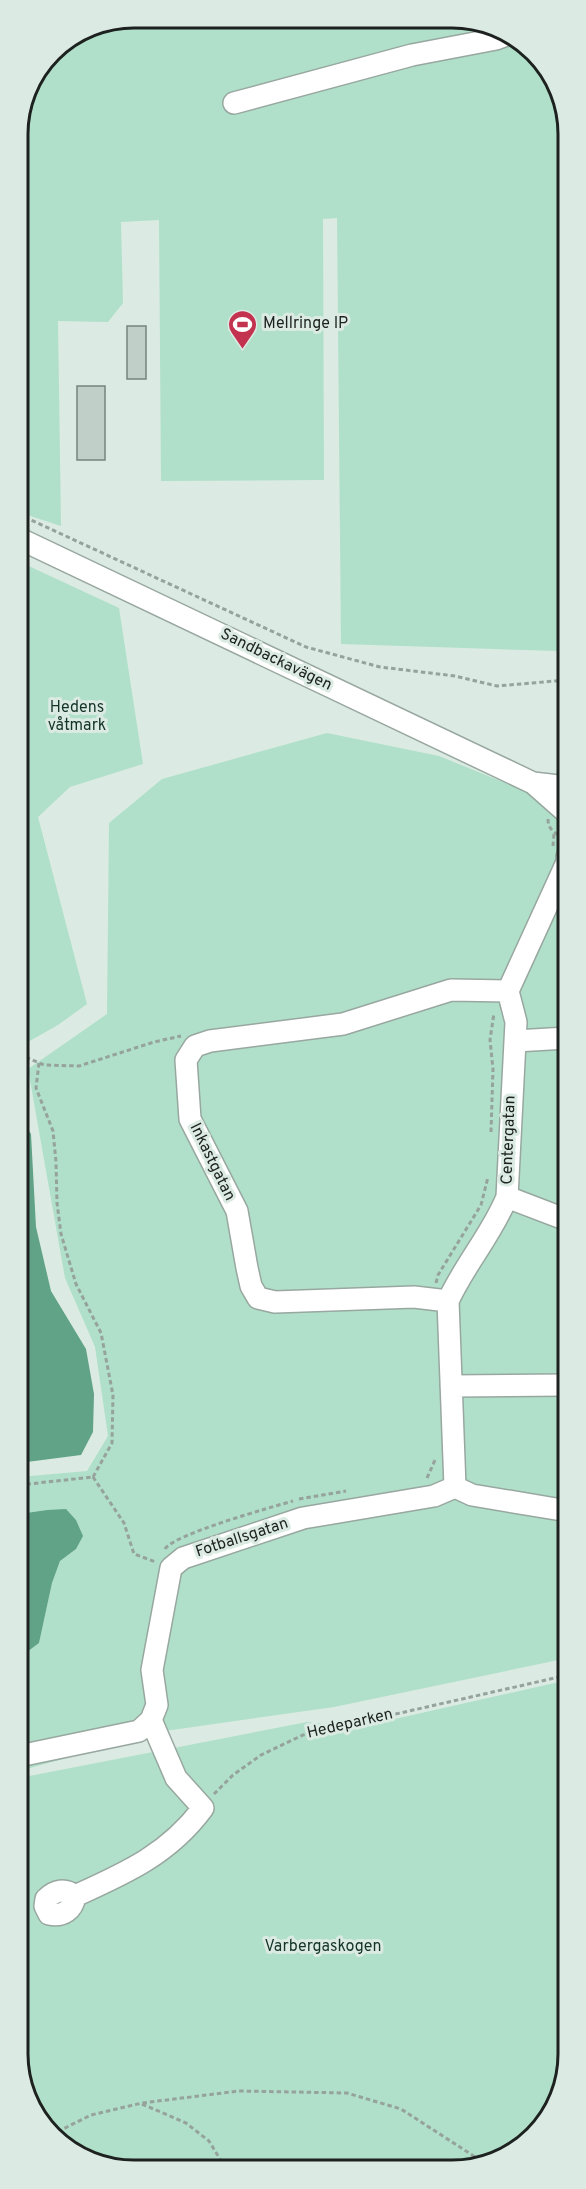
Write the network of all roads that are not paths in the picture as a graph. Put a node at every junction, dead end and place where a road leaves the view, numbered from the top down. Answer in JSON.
{"nodes":[{"id":1,"x":496,"y":39,"type":"edge"},
{"id":2,"x":234,"y":103,"type":"dead end"},
{"id":3,"x":29,"y":543,"type":"edge"},
{"id":4,"x":533,"y":783,"type":"junction"},
{"id":5,"x":558,"y":786,"type":"edge"},
{"id":6,"x":558,"y":805,"type":"edge"},
{"id":7,"x":558,"y":882,"type":"edge"},
{"id":8,"x":501,"y":991,"type":"junction"},
{"id":9,"x":558,"y":1039,"type":"edge"},
{"id":10,"x":515,"y":1041,"type":"junction"},
{"id":11,"x":507,"y":1197,"type":"junction"},
{"id":12,"x":557,"y":1216,"type":"edge"},
{"id":13,"x":440,"y":1300,"type":"junction"},
{"id":14,"x":557,"y":1385,"type":"edge"},
{"id":15,"x":451,"y":1386,"type":"junction"},
{"id":16,"x":455,"y":1487,"type":"junction"},
{"id":17,"x":557,"y":1509,"type":"edge"},
{"id":18,"x":151,"y":1720,"type":"junction"},
{"id":19,"x":28,"y":1754,"type":"edge"},
{"id":20,"x":75,"y":1896,"type":"dead end"}],
"edges":[{"from":1,"to":2,"type":"street"},
{"from":3,"to":4,"type":"street","name":"Sandbackavägen"},
{"from":4,"to":5,"type":"street","name":"Sandbackavägen"},
{"from":4,"to":6,"type":"street","name":"Sandbackavägen"},
{"from":7,"to":8,"type":"street"},
{"from":8,"to":10,"type":"street","name":"Centergatan"},
{"from":8,"to":13,"type":"street","name":"Inkastgatan"},
{"from":9,"to":10,"type":"street"},
{"from":10,"to":11,"type":"street","name":"Centergatan"},
{"from":11,"to":12,"type":"street"},
{"from":11,"to":13,"type":"street","name":"Centergatan"},
{"from":13,"to":15,"type":"street","name":"Centergatan"},
{"from":14,"to":15,"type":"street"},
{"from":15,"to":16,"type":"street","name":"Centergatan"},
{"from":16,"to":17,"type":"street"},
{"from":16,"to":18,"type":"street","name":"Fotballsgatan"},
{"from":18,"to":19,"type":"street"},
{"from":18,"to":20,"type":"street"}]}
